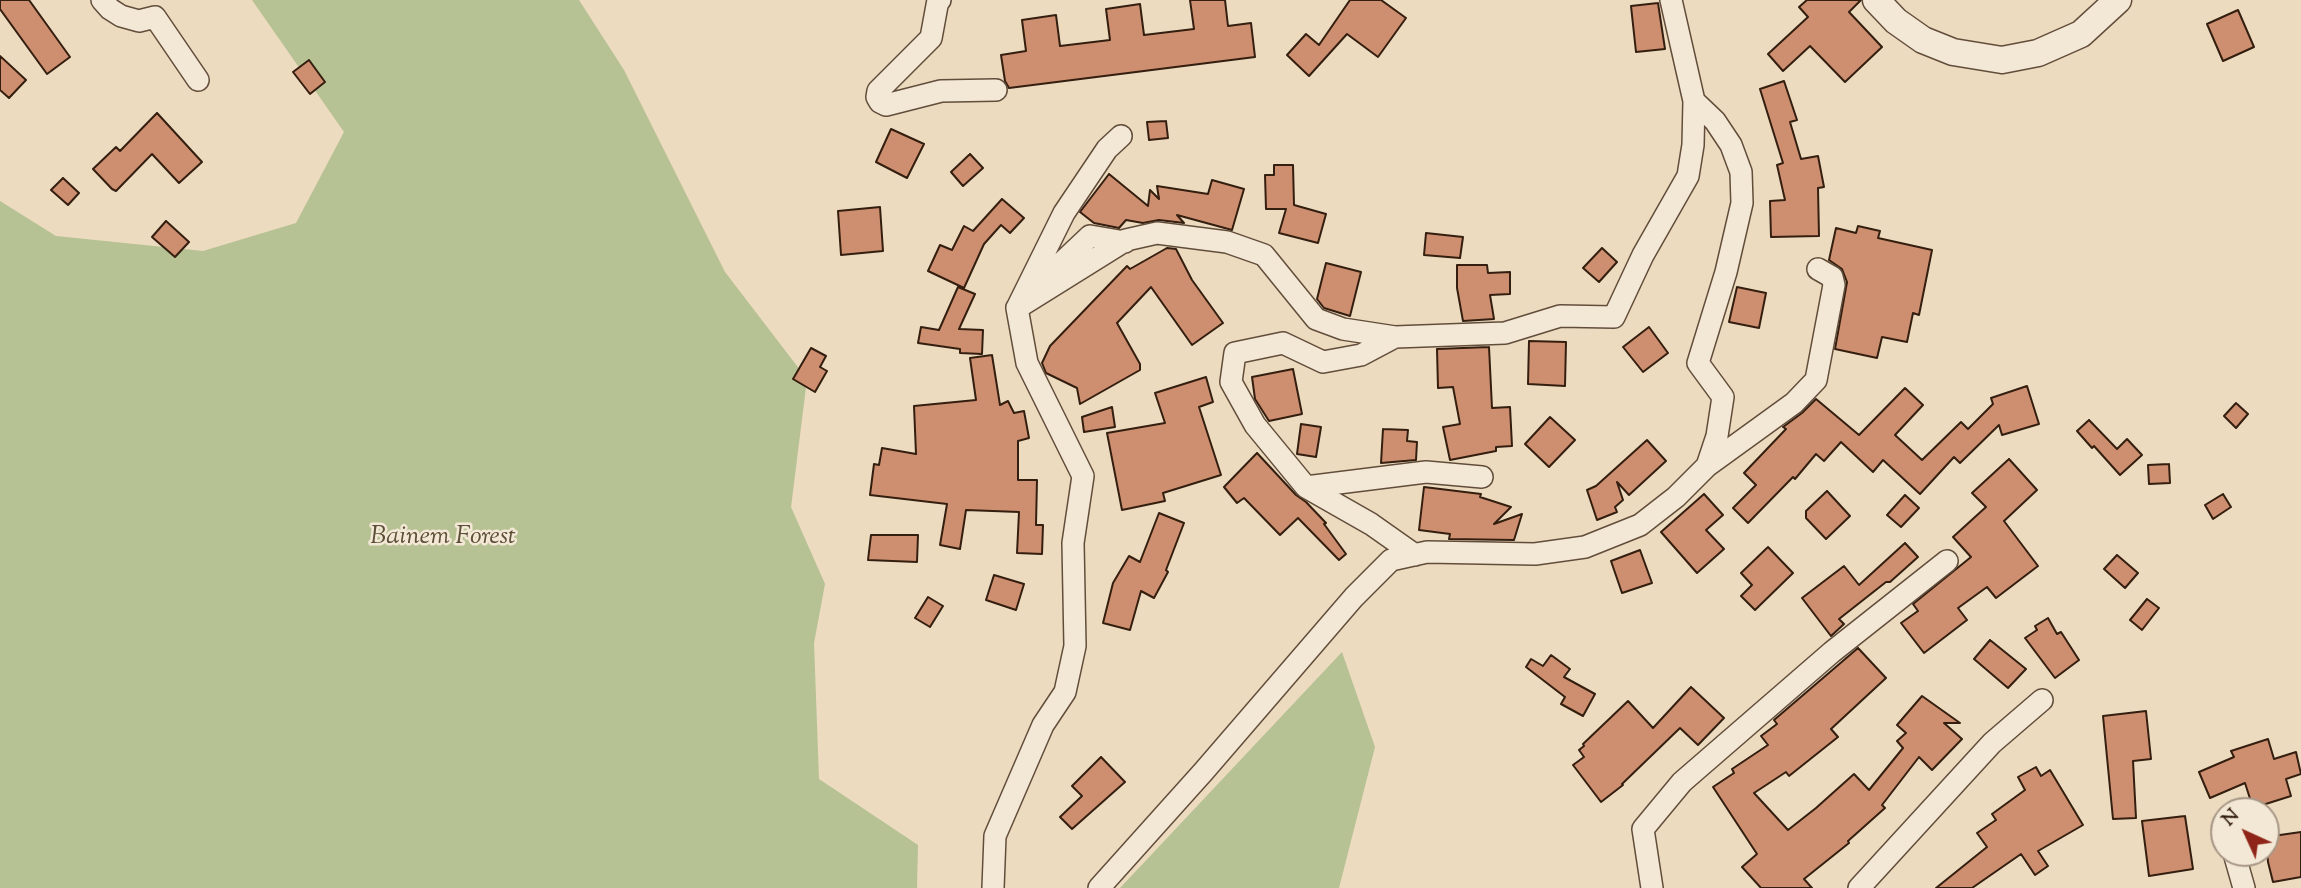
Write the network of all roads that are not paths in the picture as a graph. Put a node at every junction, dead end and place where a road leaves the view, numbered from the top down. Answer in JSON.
{"nodes":[{"id":1,"x":102,"y":0,"type":"edge"},
{"id":2,"x":933,"y":0,"type":"edge"},
{"id":3,"x":939,"y":0,"type":"edge"},
{"id":4,"x":1671,"y":0,"type":"edge"},
{"id":5,"x":1876,"y":0,"type":"edge"},
{"id":6,"x":2118,"y":0,"type":"edge"},
{"id":7,"x":153,"y":9,"type":"edge"},
{"id":8,"x":198,"y":80,"type":"dead end"},
{"id":9,"x":996,"y":90,"type":"dead end"},
{"id":10,"x":1694,"y":101,"type":"junction"},
{"id":11,"x":1121,"y":136,"type":"dead end"},
{"id":12,"x":1818,"y":269,"type":"dead end"},
{"id":13,"x":1017,"y":308,"type":"junction"},
{"id":14,"x":1395,"y":337,"type":"junction"},
{"id":15,"x":1707,"y":466,"type":"junction"},
{"id":16,"x":1482,"y":477,"type":"dead end"},
{"id":17,"x":1306,"y":487,"type":"junction"},
{"id":18,"x":1415,"y":555,"type":"junction"},
{"id":19,"x":1947,"y":561,"type":"dead end"},
{"id":20,"x":2042,"y":700,"type":"dead end"},
{"id":21,"x":2238,"y":867,"type":"edge"},
{"id":22,"x":993,"y":888,"type":"edge"},
{"id":23,"x":1099,"y":888,"type":"edge"},
{"id":24,"x":1652,"y":888,"type":"edge"},
{"id":25,"x":1859,"y":888,"type":"edge"},
{"id":26,"x":2245,"y":888,"type":"edge"}],
"edges":[{"from":1,"to":7,"type":"street"},
{"from":2,"to":3,"type":"street"},
{"from":3,"to":9,"type":"street"},
{"from":4,"to":10,"type":"street"},
{"from":5,"to":6,"type":"street"},
{"from":7,"to":8,"type":"street"},
{"from":10,"to":14,"type":"street"},
{"from":10,"to":15,"type":"street"},
{"from":11,"to":13,"type":"street"},
{"from":12,"to":15,"type":"street"},
{"from":13,"to":14,"type":"street"},
{"from":13,"to":22,"type":"street"},
{"from":14,"to":17,"type":"street"},
{"from":15,"to":18,"type":"street"},
{"from":16,"to":17,"type":"street"},
{"from":17,"to":18,"type":"street"},
{"from":18,"to":23,"type":"street"},
{"from":19,"to":24,"type":"street"},
{"from":20,"to":25,"type":"street"},
{"from":21,"to":26,"type":"street"}]}
